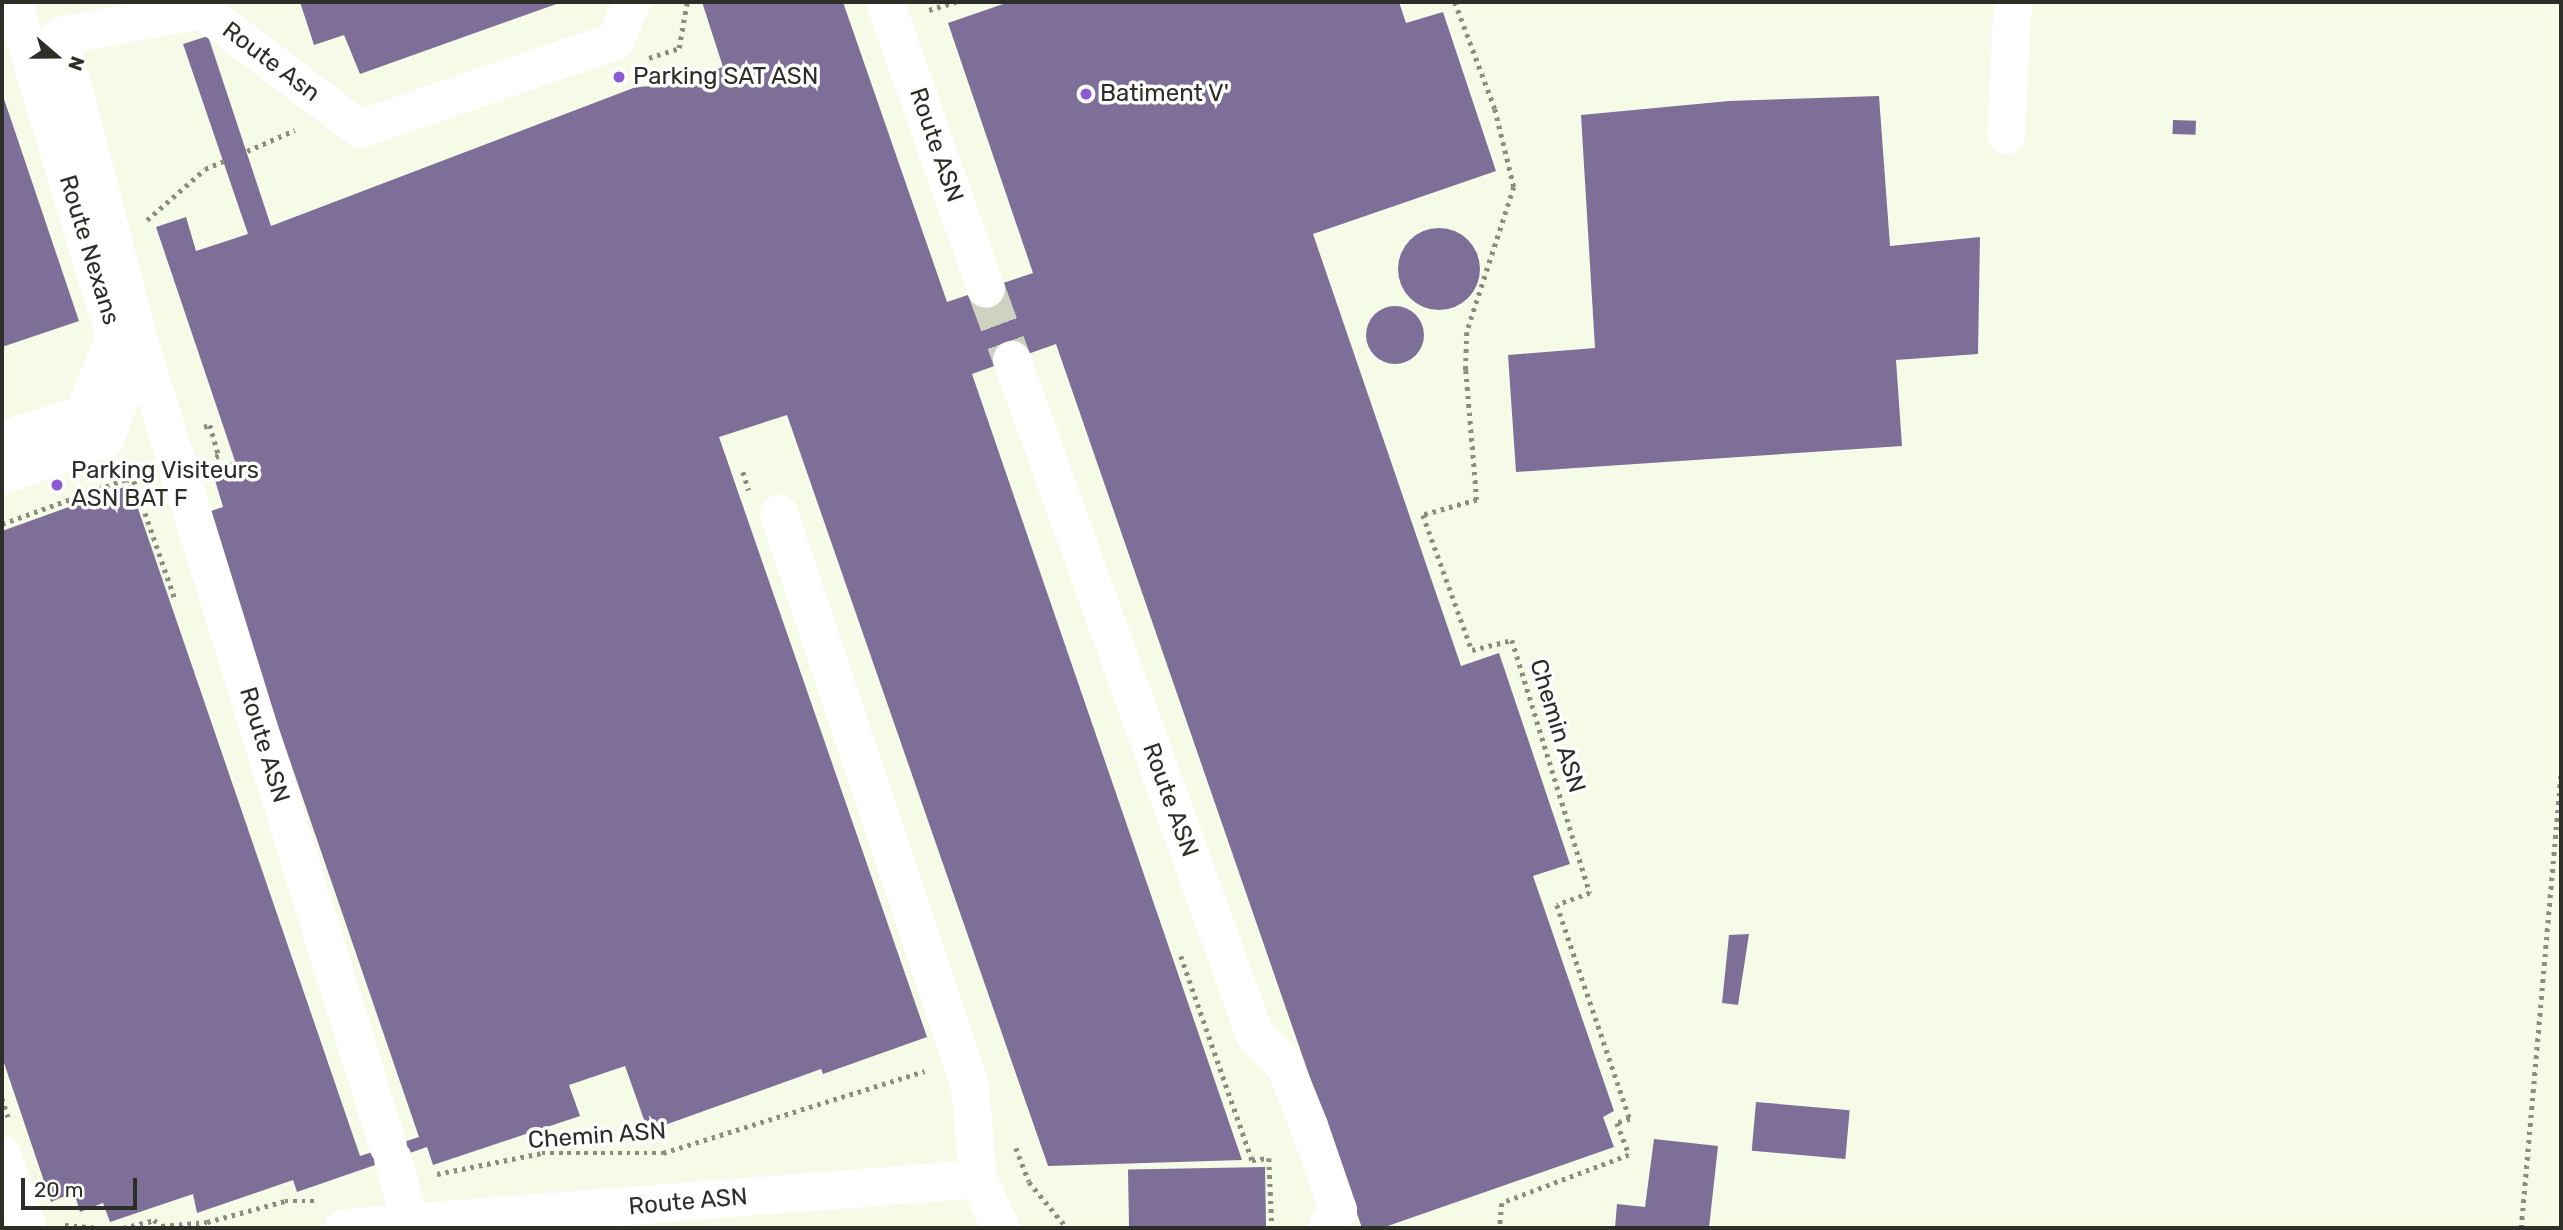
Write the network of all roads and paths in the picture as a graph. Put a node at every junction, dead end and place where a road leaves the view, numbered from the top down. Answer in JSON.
{"nodes":[{"id":1,"x":14,"y":2,"type":"edge"},
{"id":2,"x":632,"y":2,"type":"edge"},
{"id":3,"x":687,"y":2,"type":"edge"},
{"id":4,"x":885,"y":2,"type":"edge"},
{"id":5,"x":1420,"y":2,"type":"edge"},
{"id":6,"x":1426,"y":2,"type":"edge"},
{"id":7,"x":1455,"y":2,"type":"edge"},
{"id":8,"x":2013,"y":2,"type":"edge"},
{"id":9,"x":679,"y":48,"type":"dead end"},
{"id":10,"x":2006,"y":135,"type":"dead end"},
{"id":11,"x":986,"y":289,"type":"tunnel mouth"},
{"id":12,"x":140,"y":344,"type":"junction"},
{"id":13,"x":1012,"y":360,"type":"tunnel mouth"},
{"id":14,"x":2,"y":440,"type":"edge"},
{"id":15,"x":2,"y":476,"type":"edge"},
{"id":16,"x":779,"y":514,"type":"dead end"},
{"id":17,"x":2561,"y":774,"type":"edge"},
{"id":18,"x":970,"y":1086,"type":"junction"},
{"id":19,"x":1016,"y":1146,"type":"dead end"},
{"id":20,"x":2,"y":1155,"type":"edge"},
{"id":21,"x":393,"y":1163,"type":"junction"},
{"id":22,"x":978,"y":1179,"type":"junction"},
{"id":23,"x":332,"y":1214,"type":"edge"},
{"id":24,"x":411,"y":1224,"type":"junction"},
{"id":25,"x":28,"y":1228,"type":"edge"},
{"id":26,"x":123,"y":1228,"type":"edge"},
{"id":27,"x":1000,"y":1228,"type":"edge"},
{"id":28,"x":1068,"y":1228,"type":"edge"},
{"id":29,"x":1327,"y":1228,"type":"edge"},
{"id":30,"x":1500,"y":1228,"type":"edge"},
{"id":31,"x":2521,"y":1228,"type":"edge"}],
"edges":[{"from":1,"to":14,"type":"lane","name":"Route Nexans"},
{"from":2,"to":12,"type":"lane","name":"Route Asn"},
{"from":3,"to":9,"type":"path"},
{"from":4,"to":11,"type":"lane","name":"Route ASN"},
{"from":5,"to":6,"type":"path"},
{"from":7,"to":30,"type":"path","name":"Chemin ASN"},
{"from":8,"to":10,"type":"lane"},
{"from":12,"to":15,"type":"lane"},
{"from":12,"to":21,"type":"lane","name":"Route ASN"},
{"from":13,"to":29,"type":"lane","name":"Route ASN"},
{"from":16,"to":18,"type":"lane"},
{"from":17,"to":31,"type":"path"},
{"from":18,"to":21,"type":"path","name":"Chemin ASN"},
{"from":18,"to":22,"type":"lane"},
{"from":19,"to":28,"type":"path"},
{"from":20,"to":25,"type":"lane"},
{"from":21,"to":24,"type":"lane","name":"Route ASN"},
{"from":22,"to":24,"type":"lane","name":"Route ASN"},
{"from":22,"to":27,"type":"lane"},
{"from":23,"to":24,"type":"lane"},
{"from":23,"to":26,"type":"path"}]}
